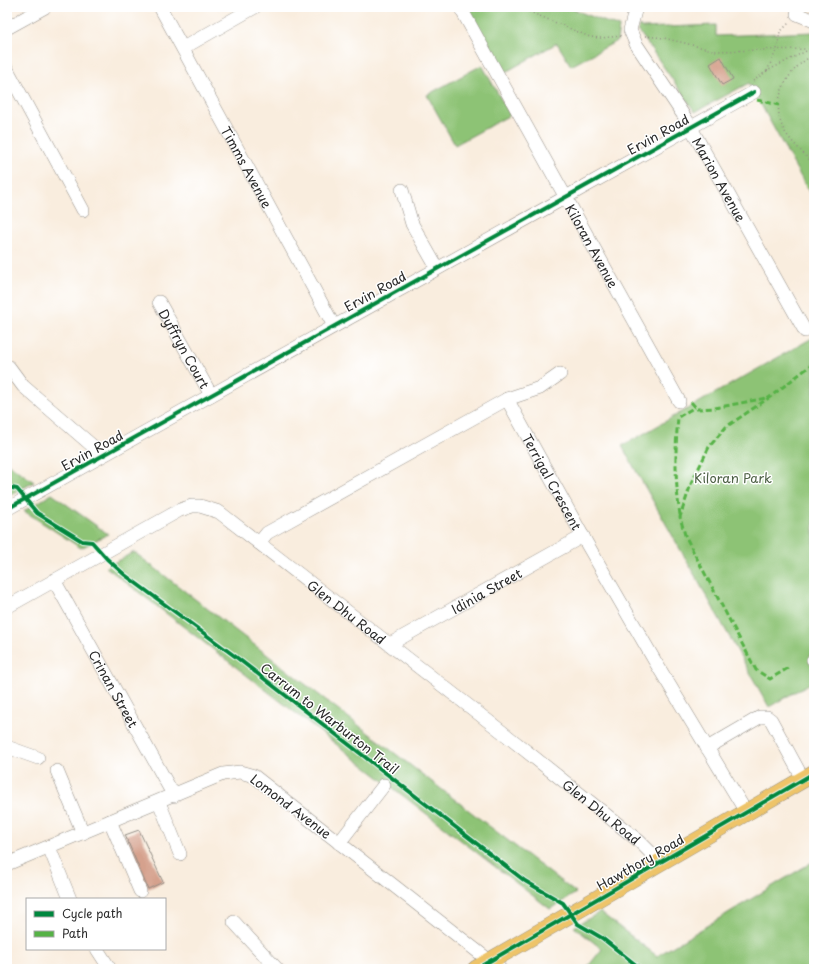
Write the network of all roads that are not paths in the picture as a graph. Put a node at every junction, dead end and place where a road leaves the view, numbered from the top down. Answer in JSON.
{"nodes":[{"id":1,"x":45,"y":7,"type":"edge"},
{"id":2,"x":160,"y":7,"type":"edge"},
{"id":3,"x":255,"y":7,"type":"edge"},
{"id":4,"x":460,"y":7,"type":"edge"},
{"id":5,"x":636,"y":7,"type":"edge"},
{"id":6,"x":797,"y":14,"type":"road end"},
{"id":7,"x":814,"y":21,"type":"edge"},
{"id":8,"x":7,"y":28,"type":"edge"},
{"id":9,"x":182,"y":48,"type":"junction"},
{"id":10,"x":7,"y":69,"type":"edge"},
{"id":11,"x":754,"y":92,"type":"dead end"},
{"id":12,"x":690,"y":127,"type":"junction"},
{"id":13,"x":402,"y":190,"type":"dead end"},
{"id":14,"x":565,"y":198,"type":"junction"},
{"id":15,"x":84,"y":210,"type":"dead end"},
{"id":16,"x":437,"y":268,"type":"junction"},
{"id":17,"x":158,"y":302,"type":"dead end"},
{"id":18,"x":334,"y":326,"type":"junction"},
{"id":19,"x":805,"y":331,"type":"dead end"},
{"id":20,"x":9,"y":367,"type":"dead end"},
{"id":21,"x":560,"y":374,"type":"dead end"},
{"id":22,"x":211,"y":395,"type":"junction"},
{"id":23,"x":507,"y":399,"type":"junction"},
{"id":24,"x":679,"y":401,"type":"dead end"},
{"id":25,"x":103,"y":455,"type":"junction"},
{"id":26,"x":7,"y":510,"type":"edge"},
{"id":27,"x":583,"y":536,"type":"junction"},
{"id":28,"x":259,"y":543,"type":"junction"},
{"id":29,"x":54,"y":580,"type":"junction"},
{"id":30,"x":7,"y":607,"type":"edge"},
{"id":31,"x":390,"y":644,"type":"junction"},
{"id":32,"x":7,"y":747,"type":"edge"},
{"id":33,"x":707,"y":748,"type":"junction"},
{"id":34,"x":38,"y":758,"type":"dead end"},
{"id":35,"x":57,"y":771,"type":"dead end"},
{"id":36,"x":809,"y":776,"type":"edge"},
{"id":37,"x":384,"y":785,"type":"dead end"},
{"id":38,"x":174,"y":796,"type":"junction"},
{"id":39,"x":159,"y":802,"type":"junction"},
{"id":40,"x":746,"y":812,"type":"junction"},
{"id":41,"x":110,"y":821,"type":"junction"},
{"id":42,"x":83,"y":833,"type":"junction"},
{"id":43,"x":339,"y":843,"type":"junction"},
{"id":44,"x":49,"y":847,"type":"junction"},
{"id":45,"x":180,"y":854,"type":"dead end"},
{"id":46,"x":660,"y":862,"type":"junction"},
{"id":47,"x":7,"y":864,"type":"edge"},
{"id":48,"x":140,"y":891,"type":"dead end"},
{"id":49,"x":70,"y":898,"type":"edge"},
{"id":50,"x":234,"y":922,"type":"dead end"},
{"id":51,"x":98,"y":950,"type":"edge"},
{"id":52,"x":489,"y":966,"type":"edge"},
{"id":53,"x":110,"y":969,"type":"edge"},
{"id":54,"x":277,"y":969,"type":"edge"}],
"edges":[{"from":1,"to":8,"type":"street"},
{"from":2,"to":9,"type":"street","name":"Timms Avenue"},
{"from":3,"to":9,"type":"street"},
{"from":4,"to":14,"type":"street","name":"Kiloran Avenue"},
{"from":5,"to":12,"type":"street","name":"Marion Avenue"},
{"from":6,"to":7,"type":"street"},
{"from":9,"to":18,"type":"street","name":"Timms Avenue"},
{"from":10,"to":15,"type":"street"},
{"from":11,"to":12,"type":"street","name":"Ervin Road"},
{"from":12,"to":14,"type":"street","name":"Ervin Road"},
{"from":12,"to":19,"type":"street","name":"Marion Avenue"},
{"from":13,"to":16,"type":"street"},
{"from":14,"to":16,"type":"street","name":"Ervin Road"},
{"from":14,"to":24,"type":"street","name":"Kiloran Avenue"},
{"from":16,"to":18,"type":"street","name":"Ervin Road"},
{"from":17,"to":22,"type":"street","name":"Dyffryn Court"},
{"from":18,"to":22,"type":"street","name":"Ervin Road"},
{"from":20,"to":25,"type":"street"},
{"from":21,"to":23,"type":"street"},
{"from":22,"to":25,"type":"street","name":"Ervin Road"},
{"from":23,"to":27,"type":"street","name":"Terrigal Crescent"},
{"from":23,"to":28,"type":"street"},
{"from":25,"to":26,"type":"street","name":"Ervin Road"},
{"from":27,"to":31,"type":"street","name":"Idinia Street"},
{"from":27,"to":33,"type":"street","name":"Terrigal Crescent"},
{"from":28,"to":29,"type":"street","name":"Glen Dhu Road"},
{"from":28,"to":31,"type":"street","name":"Glen Dhu Road"},
{"from":29,"to":30,"type":"street","name":"Glen Dhu Road"},
{"from":29,"to":38,"type":"street","name":"Crinan Street"},
{"from":31,"to":46,"type":"street","name":"Glen Dhu Road"},
{"from":32,"to":34,"type":"street"},
{"from":33,"to":36,"type":"street"},
{"from":33,"to":40,"type":"street","name":"Terrigal Crescent"},
{"from":35,"to":42,"type":"street"},
{"from":36,"to":40,"type":"main road","name":"Hawthory Road"},
{"from":37,"to":43,"type":"street"},
{"from":38,"to":39,"type":"street","name":"Lomond Avenue"},
{"from":38,"to":43,"type":"street","name":"Lomond Avenue"},
{"from":39,"to":41,"type":"street","name":"Lomond Avenue"},
{"from":39,"to":45,"type":"street"},
{"from":40,"to":46,"type":"main road","name":"Hawthory Road"},
{"from":41,"to":42,"type":"street","name":"Lomond Avenue"},
{"from":41,"to":48,"type":"street"},
{"from":42,"to":44,"type":"street","name":"Lomond Avenue"},
{"from":43,"to":52,"type":"street","name":"Lomond Avenue"},
{"from":44,"to":47,"type":"street","name":"Lomond Avenue"},
{"from":44,"to":49,"type":"street"},
{"from":46,"to":52,"type":"main road","name":"Hawthory Road"},
{"from":50,"to":54,"type":"street"},
{"from":51,"to":53,"type":"street"}]}
